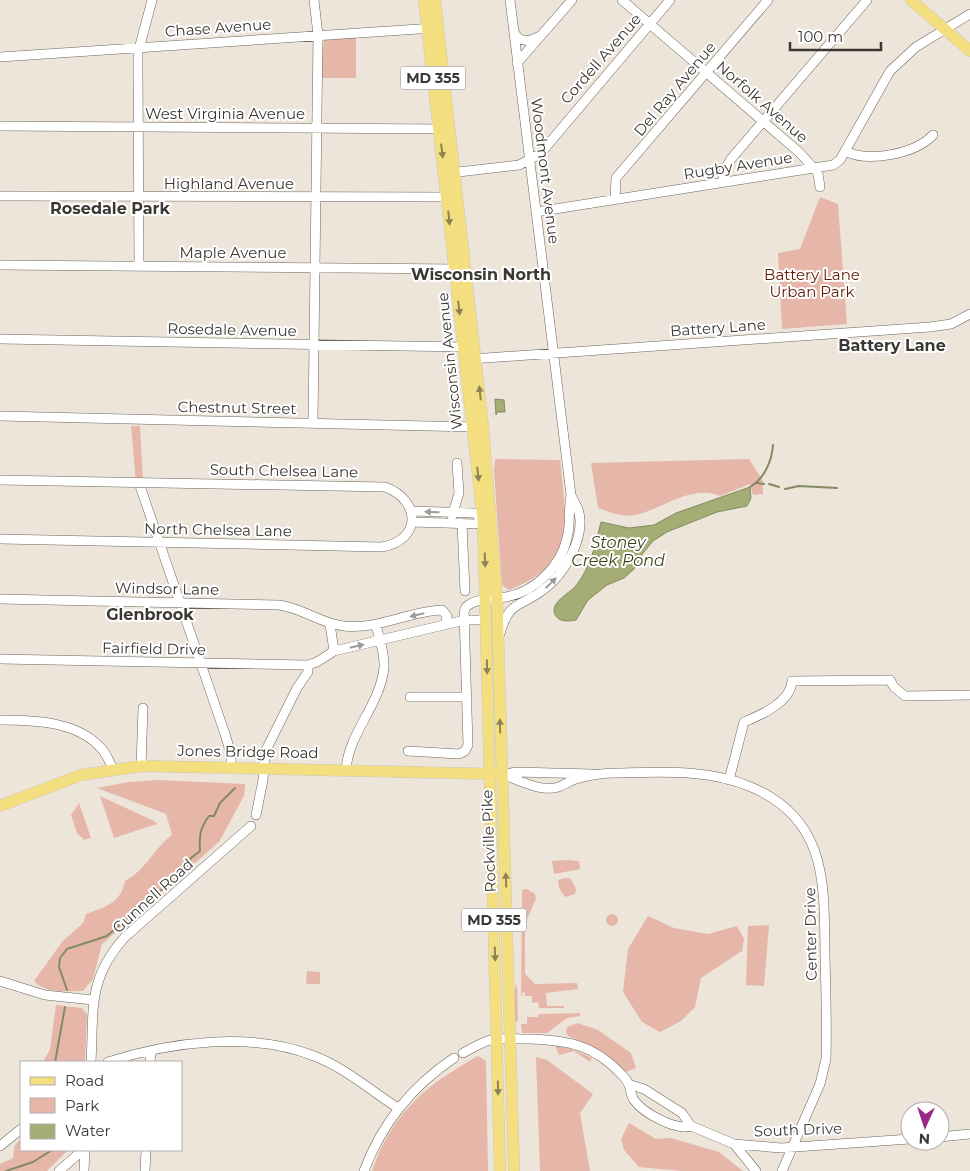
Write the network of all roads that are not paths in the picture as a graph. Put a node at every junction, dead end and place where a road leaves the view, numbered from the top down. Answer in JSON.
{"nodes":[{"id":1,"x":152,"y":0,"type":"edge"},
{"id":2,"x":314,"y":0,"type":"edge"},
{"id":3,"x":424,"y":0,"type":"edge"},
{"id":4,"x":435,"y":0,"type":"edge"},
{"id":5,"x":510,"y":0,"type":"edge"},
{"id":6,"x":572,"y":0,"type":"edge"},
{"id":7,"x":622,"y":0,"type":"edge"},
{"id":8,"x":670,"y":0,"type":"edge"},
{"id":9,"x":768,"y":0,"type":"edge"},
{"id":10,"x":867,"y":0,"type":"edge"},
{"id":11,"x":911,"y":0,"type":"edge"},
{"id":12,"x":970,"y":14,"type":"edge"},
{"id":13,"x":650,"y":24,"type":"junction"},
{"id":14,"x":433,"y":28,"type":"junction"},
{"id":15,"x":945,"y":29,"type":"junction"},
{"id":16,"x":514,"y":32,"type":"junction"},
{"id":17,"x":318,"y":35,"type":"junction"},
{"id":18,"x":543,"y":35,"type":"junction"},
{"id":19,"x":140,"y":47,"type":"junction"},
{"id":20,"x":970,"y":50,"type":"edge"},
{"id":21,"x":0,"y":57,"type":"edge"},
{"id":22,"x":517,"y":63,"type":"junction"},
{"id":23,"x":707,"y":72,"type":"junction"},
{"id":24,"x":763,"y":120,"type":"junction"},
{"id":25,"x":0,"y":126,"type":"edge"},
{"id":26,"x":138,"y":127,"type":"junction"},
{"id":27,"x":318,"y":128,"type":"junction"},
{"id":28,"x":444,"y":128,"type":"junction"},
{"id":29,"x":933,"y":135,"type":"dead end"},
{"id":30,"x":527,"y":138,"type":"junction"},
{"id":31,"x":548,"y":143,"type":"junction"},
{"id":32,"x":845,"y":151,"type":"junction"},
{"id":33,"x":530,"y":160,"type":"junction"},
{"id":34,"x":813,"y":168,"type":"junction"},
{"id":35,"x":450,"y":173,"type":"junction"},
{"id":36,"x":723,"y":182,"type":"junction"},
{"id":37,"x":820,"y":187,"type":"dead end"},
{"id":38,"x":0,"y":196,"type":"edge"},
{"id":39,"x":138,"y":197,"type":"junction"},
{"id":40,"x":452,"y":197,"type":"junction"},
{"id":41,"x":316,"y":198,"type":"junction"},
{"id":42,"x":615,"y":200,"type":"junction"},
{"id":43,"x":536,"y":212,"type":"junction"},
{"id":44,"x":0,"y":265,"type":"edge"},
{"id":45,"x":139,"y":267,"type":"junction"},
{"id":46,"x":316,"y":267,"type":"junction"},
{"id":47,"x":460,"y":269,"type":"junction"},
{"id":48,"x":970,"y":314,"type":"edge"},
{"id":49,"x":0,"y":339,"type":"edge"},
{"id":50,"x":314,"y":345,"type":"junction"},
{"id":51,"x":464,"y":347,"type":"junction"},
{"id":52,"x":554,"y":354,"type":"junction"},
{"id":53,"x":471,"y":359,"type":"junction"},
{"id":54,"x":0,"y":416,"type":"edge"},
{"id":55,"x":313,"y":423,"type":"junction"},
{"id":56,"x":478,"y":427,"type":"junction"},
{"id":57,"x":456,"y":463,"type":"dead end"},
{"id":58,"x":0,"y":480,"type":"edge"},
{"id":59,"x":139,"y":482,"type":"junction"},
{"id":60,"x":571,"y":495,"type":"junction"},
{"id":61,"x":412,"y":511,"type":"junction"},
{"id":62,"x":452,"y":512,"type":"junction"},
{"id":63,"x":487,"y":520,"type":"junction"},
{"id":64,"x":413,"y":522,"type":"junction"},
{"id":65,"x":452,"y":524,"type":"junction"},
{"id":66,"x":462,"y":524,"type":"junction"},
{"id":67,"x":0,"y":539,"type":"edge"},
{"id":68,"x":160,"y":543,"type":"junction"},
{"id":69,"x":465,"y":591,"type":"dead end"},
{"id":70,"x":0,"y":599,"type":"edge"},
{"id":71,"x":491,"y":599,"type":"junction"},
{"id":72,"x":180,"y":602,"type":"junction"},
{"id":73,"x":465,"y":620,"type":"junction"},
{"id":74,"x":486,"y":620,"type":"junction"},
{"id":75,"x":330,"y":624,"type":"junction"},
{"id":76,"x":446,"y":624,"type":"junction"},
{"id":77,"x":376,"y":625,"type":"junction"},
{"id":78,"x":380,"y":641,"type":"junction"},
{"id":79,"x":498,"y":646,"type":"junction"},
{"id":80,"x":334,"y":651,"type":"junction"},
{"id":81,"x":0,"y":659,"type":"edge"},
{"id":82,"x":202,"y":664,"type":"junction"},
{"id":83,"x":308,"y":665,"type":"junction"},
{"id":84,"x":970,"y":694,"type":"edge"},
{"id":85,"x":410,"y":697,"type":"dead end"},
{"id":86,"x":467,"y":697,"type":"junction"},
{"id":87,"x":143,"y":708,"type":"dead end"},
{"id":88,"x":0,"y":720,"type":"edge"},
{"id":89,"x":408,"y":751,"type":"dead end"},
{"id":90,"x":141,"y":766,"type":"junction"},
{"id":91,"x":231,"y":766,"type":"junction"},
{"id":92,"x":264,"y":768,"type":"junction"},
{"id":93,"x":113,"y":769,"type":"junction"},
{"id":94,"x":346,"y":769,"type":"junction"},
{"id":95,"x":540,"y":772,"type":"junction"},
{"id":96,"x":561,"y":773,"type":"junction"},
{"id":97,"x":489,"y":774,"type":"junction"},
{"id":98,"x":501,"y":774,"type":"junction"},
{"id":99,"x":594,"y":775,"type":"junction"},
{"id":100,"x":729,"y":780,"type":"junction"},
{"id":101,"x":563,"y":786,"type":"junction"},
{"id":102,"x":539,"y":788,"type":"junction"},
{"id":103,"x":0,"y":806,"type":"edge"},
{"id":104,"x":256,"y":815,"type":"dead end"},
{"id":105,"x":251,"y":826,"type":"dead end"},
{"id":106,"x":0,"y":981,"type":"edge"},
{"id":107,"x":93,"y":1000,"type":"junction"},
{"id":108,"x":512,"y":1038,"type":"junction"},
{"id":109,"x":497,"y":1039,"type":"junction"},
{"id":110,"x":151,"y":1052,"type":"junction"},
{"id":111,"x":91,"y":1061,"type":"edge"},
{"id":112,"x":112,"y":1061,"type":"edge"},
{"id":113,"x":150,"y":1061,"type":"edge"},
{"id":114,"x":631,"y":1085,"type":"junction"},
{"id":115,"x":660,"y":1100,"type":"junction"},
{"id":116,"x":672,"y":1107,"type":"junction"},
{"id":117,"x":398,"y":1108,"type":"junction"},
{"id":118,"x":647,"y":1111,"type":"junction"},
{"id":119,"x":672,"y":1124,"type":"junction"},
{"id":120,"x":691,"y":1126,"type":"junction"},
{"id":121,"x":20,"y":1130,"type":"edge"},
{"id":122,"x":970,"y":1134,"type":"edge"},
{"id":123,"x":950,"y":1136,"type":"edge"},
{"id":124,"x":900,"y":1140,"type":"edge"},
{"id":125,"x":734,"y":1144,"type":"junction"},
{"id":126,"x":0,"y":1146,"type":"edge"},
{"id":127,"x":791,"y":1146,"type":"junction"},
{"id":128,"x":83,"y":1151,"type":"edge"},
{"id":129,"x":84,"y":1151,"type":"edge"},
{"id":130,"x":146,"y":1151,"type":"edge"},
{"id":131,"x":59,"y":1171,"type":"edge"},
{"id":132,"x":84,"y":1171,"type":"edge"},
{"id":133,"x":145,"y":1171,"type":"edge"},
{"id":134,"x":364,"y":1171,"type":"edge"},
{"id":135,"x":500,"y":1171,"type":"edge"},
{"id":136,"x":514,"y":1171,"type":"edge"},
{"id":137,"x":756,"y":1171,"type":"edge"},
{"id":138,"x":782,"y":1171,"type":"edge"}],
"edges":[{"from":1,"to":19,"type":"street"},
{"from":2,"to":17,"type":"street"},
{"from":3,"to":14,"type":"main road","name":"Wisconsin Avenue","number":"MD 355"},
{"from":4,"to":14,"type":"main road","name":"Wisconsin Avenue","number":"MD 355"},
{"from":5,"to":16,"type":"street","name":"Woodmont Avenue"},
{"from":6,"to":18,"type":"street"},
{"from":7,"to":13,"type":"street","name":"Norfolk Avenue"},
{"from":8,"to":13,"type":"street","name":"Cordell Avenue"},
{"from":9,"to":23,"type":"street","name":"Del Ray Avenue"},
{"from":10,"to":24,"type":"street"},
{"from":11,"to":15,"type":"main road"},
{"from":12,"to":15,"type":"street"},
{"from":13,"to":23,"type":"street","name":"Norfolk Avenue"},
{"from":13,"to":31,"type":"street","name":"Cordell Avenue"},
{"from":14,"to":17,"type":"street","name":"Chase Avenue"},
{"from":14,"to":28,"type":"main road","name":"Wisconsin Avenue","number":"MD 355"},
{"from":15,"to":20,"type":"main road"},
{"from":15,"to":32,"type":"street"},
{"from":16,"to":18,"type":"street"},
{"from":16,"to":22,"type":"street","name":"Woodmont Avenue"},
{"from":17,"to":19,"type":"street","name":"Chase Avenue"},
{"from":17,"to":27,"type":"street"},
{"from":18,"to":22,"type":"street"},
{"from":19,"to":21,"type":"street","name":"Chase Avenue"},
{"from":19,"to":26,"type":"street"},
{"from":22,"to":30,"type":"street","name":"Woodmont Avenue"},
{"from":23,"to":24,"type":"street","name":"Norfolk Avenue"},
{"from":23,"to":42,"type":"street","name":"Del Ray Avenue"},
{"from":24,"to":34,"type":"street","name":"Norfolk Avenue"},
{"from":24,"to":36,"type":"street"},
{"from":25,"to":26,"type":"street","name":"West Virginia Avenue"},
{"from":26,"to":27,"type":"street","name":"West Virginia Avenue"},
{"from":26,"to":39,"type":"street"},
{"from":27,"to":28,"type":"street","name":"West Virginia Avenue"},
{"from":27,"to":41,"type":"street"},
{"from":28,"to":35,"type":"main road","name":"Wisconsin Avenue","number":"MD 355"},
{"from":29,"to":32,"type":"street"},
{"from":30,"to":31,"type":"street"},
{"from":30,"to":33,"type":"street","name":"Woodmont Avenue"},
{"from":31,"to":33,"type":"street","name":"Cordell Avenue"},
{"from":32,"to":34,"type":"street","name":"Rugby Avenue"},
{"from":33,"to":35,"type":"street","name":"Cordell Avenue"},
{"from":33,"to":43,"type":"street","name":"Woodmont Avenue"},
{"from":34,"to":36,"type":"street","name":"Rugby Avenue"},
{"from":34,"to":37,"type":"street"},
{"from":35,"to":40,"type":"main road","name":"Wisconsin Avenue","number":"MD 355"},
{"from":36,"to":42,"type":"street","name":"Rugby Avenue"},
{"from":38,"to":39,"type":"street","name":"Highland Avenue"},
{"from":39,"to":41,"type":"street","name":"Highland Avenue"},
{"from":39,"to":45,"type":"street"},
{"from":40,"to":41,"type":"street","name":"Highland Avenue"},
{"from":40,"to":47,"type":"main road","name":"Wisconsin Avenue","number":"MD 355"},
{"from":41,"to":46,"type":"street"},
{"from":42,"to":43,"type":"street","name":"Rugby Avenue"},
{"from":43,"to":52,"type":"street","name":"Woodmont Avenue"},
{"from":44,"to":45,"type":"street","name":"Maple Avenue"},
{"from":45,"to":46,"type":"street","name":"Maple Avenue"},
{"from":46,"to":47,"type":"street","name":"Maple Avenue"},
{"from":46,"to":50,"type":"street"},
{"from":47,"to":51,"type":"main road","name":"Wisconsin Avenue","number":"MD 355","one_way":true},
{"from":47,"to":53,"type":"main road","name":"Wisconsin Avenue","number":"MD 355"},
{"from":48,"to":52,"type":"street","name":"Battery Lane"},
{"from":49,"to":50,"type":"street","name":"Rosedale Avenue"},
{"from":50,"to":51,"type":"street","name":"Rosedale Avenue"},
{"from":50,"to":55,"type":"street"},
{"from":51,"to":53,"type":"main road","name":"Wisconsin Avenue","number":"MD 355"},
{"from":52,"to":53,"type":"street","name":"Battery Lane"},
{"from":52,"to":60,"type":"street","name":"Woodmont Avenue"},
{"from":53,"to":56,"type":"main road","name":"Wisconsin Avenue","number":"MD 355"},
{"from":54,"to":55,"type":"street","name":"Chestnut Street"},
{"from":55,"to":56,"type":"street","name":"Chestnut Street"},
{"from":56,"to":63,"type":"main road","name":"Wisconsin Avenue","number":"MD 355"},
{"from":57,"to":62,"type":"street"},
{"from":58,"to":59,"type":"street","name":"South Chelsea Lane"},
{"from":59,"to":61,"type":"street","name":"South Chelsea Lane"},
{"from":59,"to":68,"type":"street"},
{"from":60,"to":71,"type":"street","name":"Woodmont Avenue"},
{"from":79,"to":60,"type":"street","name":"Woodmont Avenue","one_way":true},
{"from":62,"to":61,"type":"street","one_way":true},
{"from":61,"to":64,"type":"street"},
{"from":62,"to":63,"type":"street"},
{"from":62,"to":65,"type":"street"},
{"from":63,"to":66,"type":"street"},
{"from":63,"to":71,"type":"main road","name":"Wisconsin Avenue","number":"MD 355"},
{"from":64,"to":65,"type":"street"},
{"from":64,"to":68,"type":"street","name":"North Chelsea Lane"},
{"from":65,"to":66,"type":"street"},
{"from":66,"to":69,"type":"street"},
{"from":67,"to":68,"type":"street","name":"North Chelsea Lane"},
{"from":68,"to":72,"type":"street"},
{"from":70,"to":72,"type":"street","name":"Windsor Lane"},
{"from":71,"to":73,"type":"street","name":"Woodmont Avenue"},
{"from":71,"to":74,"type":"main road","name":"Rockville Pike","number":"MD 355"},
{"from":71,"to":79,"type":"main road","name":"Rockville Pike","number":"MD 355"},
{"from":72,"to":75,"type":"street","name":"Windsor Lane"},
{"from":72,"to":82,"type":"street"},
{"from":73,"to":74,"type":"street"},
{"from":73,"to":76,"type":"street"},
{"from":73,"to":86,"type":"street"},
{"from":74,"to":97,"type":"main road","name":"Rockville Pike","number":"MD 355","one_way":true},
{"from":75,"to":77,"type":"street","name":"Windsor Lane"},
{"from":75,"to":80,"type":"street"},
{"from":76,"to":77,"type":"street","name":"Windsor Lane","one_way":true},
{"from":76,"to":78,"type":"street"},
{"from":77,"to":78,"type":"street"},
{"from":80,"to":78,"type":"street","one_way":true},
{"from":78,"to":94,"type":"street"},
{"from":98,"to":79,"type":"main road","name":"Rockville Pike","number":"MD 355","one_way":true},
{"from":80,"to":83,"type":"street"},
{"from":81,"to":82,"type":"street","name":"Fairfield Drive"},
{"from":82,"to":83,"type":"street","name":"Fairfield Drive"},
{"from":82,"to":91,"type":"street"},
{"from":83,"to":92,"type":"street"},
{"from":84,"to":100,"type":"street"},
{"from":85,"to":86,"type":"street"},
{"from":86,"to":89,"type":"street"},
{"from":87,"to":90,"type":"street"},
{"from":88,"to":93,"type":"street"},
{"from":90,"to":91,"type":"main road","name":"Jones Bridge Road"},
{"from":90,"to":93,"type":"main road","name":"Jones Bridge Road"},
{"from":91,"to":92,"type":"main road","name":"Jones Bridge Road"},
{"from":92,"to":94,"type":"main road","name":"Jones Bridge Road"},
{"from":92,"to":104,"type":"street"},
{"from":93,"to":103,"type":"main road","name":"Jones Bridge Road"},
{"from":94,"to":97,"type":"main road","name":"Jones Bridge Road"},
{"from":95,"to":96,"type":"street","name":"Center Drive"},
{"from":95,"to":98,"type":"street","name":"Center Drive"},
{"from":95,"to":102,"type":"street"},
{"from":96,"to":99,"type":"street","name":"Center Drive"},
{"from":96,"to":101,"type":"street"},
{"from":97,"to":98,"type":"main road","name":"Jones Bridge Road"},
{"from":97,"to":109,"type":"main road","name":"Rockville Pike","number":"MD 355","one_way":true},
{"from":98,"to":102,"type":"street","name":"Center Drive"},
{"from":108,"to":98,"type":"main road","name":"Rockville Pike","number":"MD 355","one_way":true},
{"from":99,"to":100,"type":"street","name":"Center Drive"},
{"from":99,"to":101,"type":"street","name":"Center Drive"},
{"from":100,"to":127,"type":"street","name":"Center Drive"},
{"from":101,"to":102,"type":"street","name":"Center Drive"},
{"from":105,"to":107,"type":"street","name":"Gunnell Road"},
{"from":106,"to":107,"type":"street"},
{"from":107,"to":111,"type":"street","name":"Gunnell Road"},
{"from":108,"to":109,"type":"street","name":"South Drive"},
{"from":108,"to":114,"type":"street","name":"South Drive"},
{"from":108,"to":136,"type":"main road","name":"Rockville Pike","number":"MD 355"},
{"from":109,"to":117,"type":"street","name":"South Drive"},
{"from":109,"to":135,"type":"main road","name":"Rockville Pike","number":"MD 355","one_way":true},
{"from":110,"to":112,"type":"street"},
{"from":110,"to":113,"type":"street"},
{"from":110,"to":117,"type":"street"},
{"from":114,"to":115,"type":"street","name":"South Drive"},
{"from":114,"to":118,"type":"street","name":"South Drive"},
{"from":115,"to":116,"type":"street","name":"South Drive"},
{"from":115,"to":118,"type":"street"},
{"from":116,"to":119,"type":"street"},
{"from":116,"to":120,"type":"street","name":"South Drive"},
{"from":117,"to":134,"type":"street","name":"South Drive"},
{"from":118,"to":119,"type":"street","name":"South Drive"},
{"from":119,"to":120,"type":"street","name":"South Drive"},
{"from":120,"to":125,"type":"street","name":"South Drive"},
{"from":121,"to":126,"type":"street"},
{"from":122,"to":123,"type":"street"},
{"from":124,"to":127,"type":"street","name":"South Drive"},
{"from":125,"to":127,"type":"street","name":"South Drive"},
{"from":125,"to":137,"type":"street"},
{"from":127,"to":138,"type":"street","name":"Center Drive"},
{"from":128,"to":131,"type":"street"},
{"from":129,"to":132,"type":"street"},
{"from":130,"to":133,"type":"street"}]}
